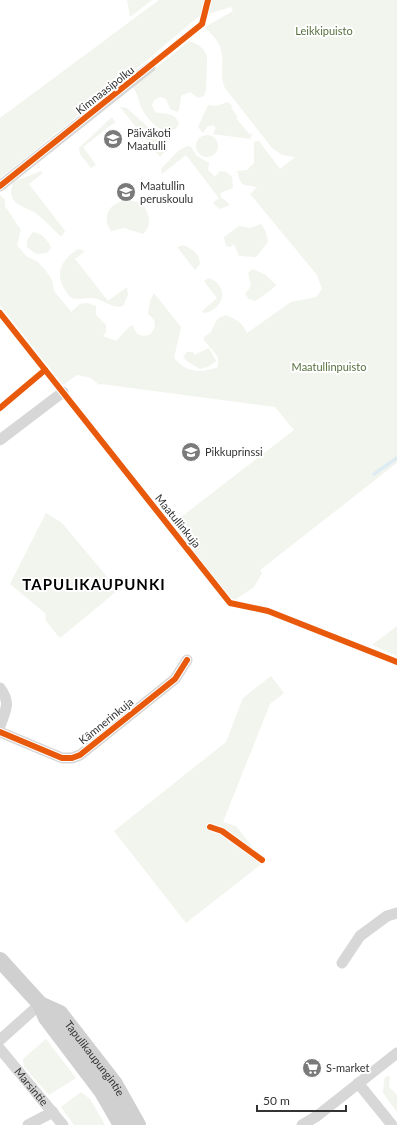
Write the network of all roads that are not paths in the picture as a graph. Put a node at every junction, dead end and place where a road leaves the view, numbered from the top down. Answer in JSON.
{"nodes":[{"id":1,"x":150,"y":66,"type":"dead end"},
{"id":2,"x":0,"y":186,"type":"edge"},
{"id":3,"x":63,"y":392,"type":"dead end"},
{"id":4,"x":0,"y":440,"type":"edge"},
{"id":5,"x":187,"y":660,"type":"dead end"},
{"id":6,"x":0,"y":688,"type":"edge"},
{"id":7,"x":0,"y":726,"type":"edge"},
{"id":8,"x":0,"y":732,"type":"edge"},
{"id":9,"x":397,"y":913,"type":"edge"},
{"id":10,"x":0,"y":960,"type":"edge"},
{"id":11,"x":342,"y":963,"type":"dead end"},
{"id":12,"x":40,"y":1004,"type":"junction"},
{"id":13,"x":0,"y":1040,"type":"edge"},
{"id":14,"x":0,"y":1049,"type":"edge"},
{"id":15,"x":397,"y":1053,"type":"edge"},
{"id":16,"x":358,"y":1083,"type":"junction"},
{"id":17,"x":53,"y":1112,"type":"junction"},
{"id":18,"x":28,"y":1125,"type":"edge"},
{"id":19,"x":63,"y":1125,"type":"edge"},
{"id":20,"x":122,"y":1125,"type":"edge"},
{"id":21,"x":138,"y":1125,"type":"edge"},
{"id":22,"x":302,"y":1125,"type":"edge"},
{"id":23,"x":392,"y":1125,"type":"edge"}],
"edges":[{"from":1,"to":2,"type":"street","name":"Kimnaasipolku"},
{"from":3,"to":4,"type":"street"},
{"from":5,"to":8,"type":"street","name":"Kämnerinkuja"},
{"from":6,"to":7,"type":"street"},
{"from":9,"to":11,"type":"street"},
{"from":10,"to":12,"type":"main road","name":"Tapulikaupungintie"},
{"from":12,"to":13,"type":"street"},
{"from":12,"to":20,"type":"main road","name":"Tapulikaupungintie"},
{"from":12,"to":21,"type":"main road","name":"Tapulikaupungintie"},
{"from":14,"to":17,"type":"street","name":"Marsintie"},
{"from":15,"to":16,"type":"street"},
{"from":16,"to":22,"type":"street"},
{"from":16,"to":23,"type":"street"},
{"from":17,"to":18,"type":"street"},
{"from":17,"to":19,"type":"street","name":"Marsintie"}]}
